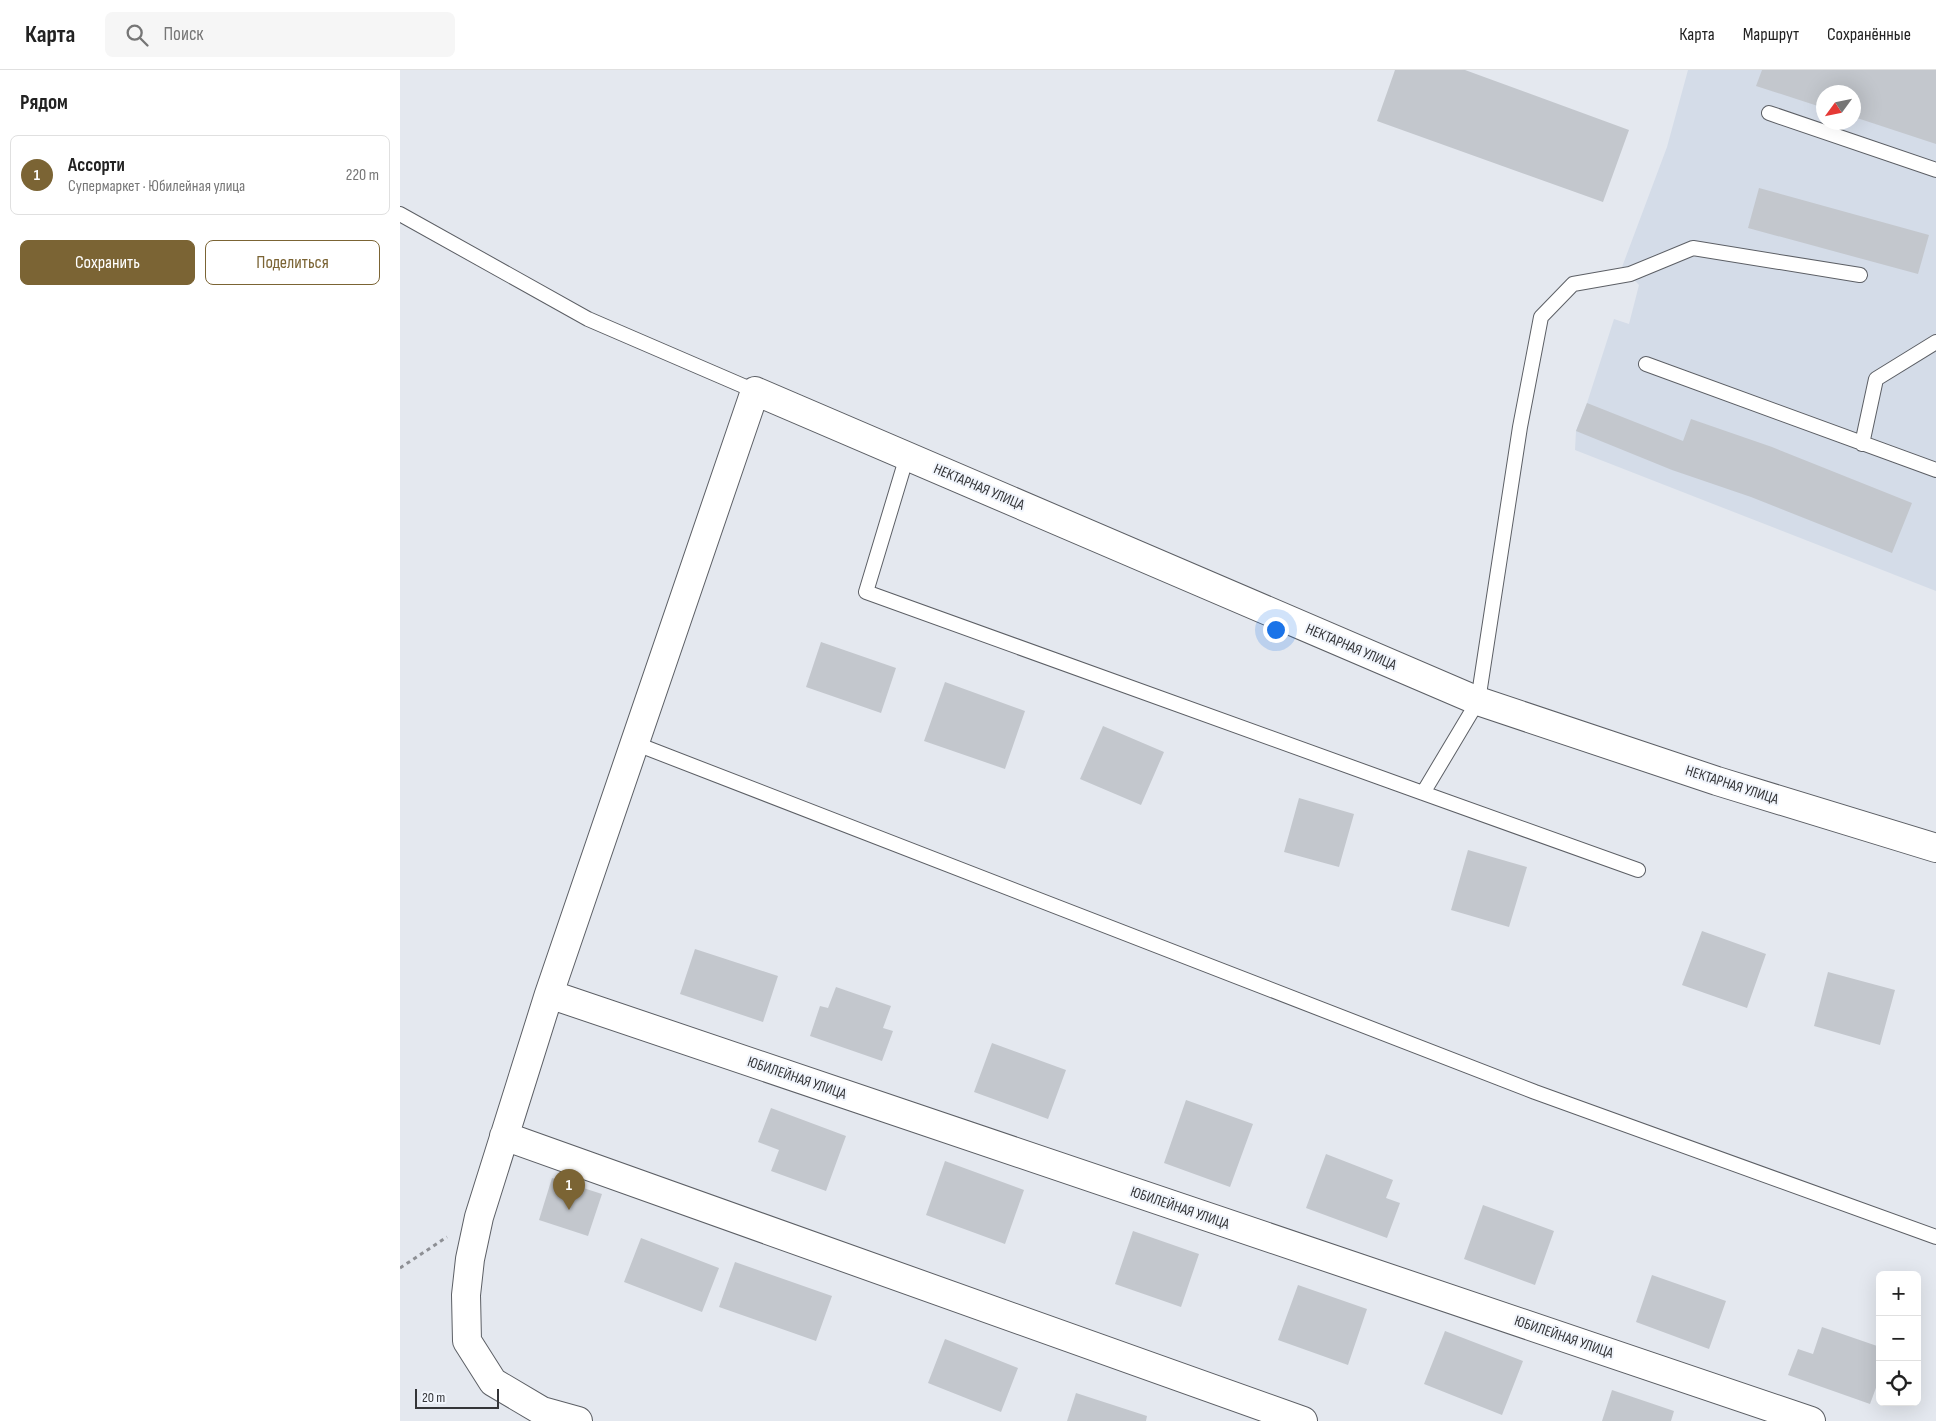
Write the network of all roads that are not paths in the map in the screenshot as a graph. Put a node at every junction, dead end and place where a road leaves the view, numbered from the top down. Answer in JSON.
{"nodes":[{"id":1,"x":1769,"y":113,"type":"dead end"},
{"id":2,"x":1936,"y":170,"type":"edge"},
{"id":3,"x":400,"y":214,"type":"edge"},
{"id":4,"x":1860,"y":275,"type":"dead end"},
{"id":5,"x":1936,"y":342,"type":"edge"},
{"id":6,"x":1646,"y":364,"type":"dead end"},
{"id":7,"x":755,"y":390,"type":"junction"},
{"id":8,"x":1862,"y":444,"type":"junction"},
{"id":9,"x":907,"y":456,"type":"junction"},
{"id":10,"x":1936,"y":470,"type":"edge"},
{"id":11,"x":1478,"y":701,"type":"junction"},
{"id":12,"x":634,"y":743,"type":"junction"},
{"id":13,"x":1423,"y":793,"type":"junction"},
{"id":14,"x":1936,"y":848,"type":"edge"},
{"id":15,"x":1638,"y":870,"type":"dead end"},
{"id":16,"x":549,"y":994,"type":"junction"},
{"id":17,"x":504,"y":1136,"type":"junction"},
{"id":18,"x":1936,"y":1237,"type":"edge"},
{"id":19,"x":578,"y":1421,"type":"edge"},
{"id":20,"x":1302,"y":1421,"type":"edge"},
{"id":21,"x":1811,"y":1421,"type":"edge"}],
"edges":[{"from":1,"to":2,"type":"lane"},
{"from":3,"to":7,"type":"lane"},
{"from":4,"to":11,"type":"lane"},
{"from":5,"to":8,"type":"lane"},
{"from":6,"to":8,"type":"lane"},
{"from":7,"to":9,"type":"street","name":"НЕКТАРНАЯ УЛИЦА"},
{"from":7,"to":12,"type":"street"},
{"from":8,"to":10,"type":"lane"},
{"from":9,"to":11,"type":"street","name":"НЕКТАРНАЯ УЛИЦА"},
{"from":9,"to":13,"type":"lane"},
{"from":11,"to":13,"type":"lane"},
{"from":11,"to":14,"type":"street","name":"НЕКТАРНАЯ УЛИЦА"},
{"from":12,"to":16,"type":"street"},
{"from":12,"to":18,"type":"lane"},
{"from":13,"to":15,"type":"lane"},
{"from":16,"to":17,"type":"street"},
{"from":16,"to":21,"type":"street","name":"ЮБИЛЕЙНАЯ УЛИЦА"},
{"from":17,"to":19,"type":"street"},
{"from":17,"to":20,"type":"street"}]}
